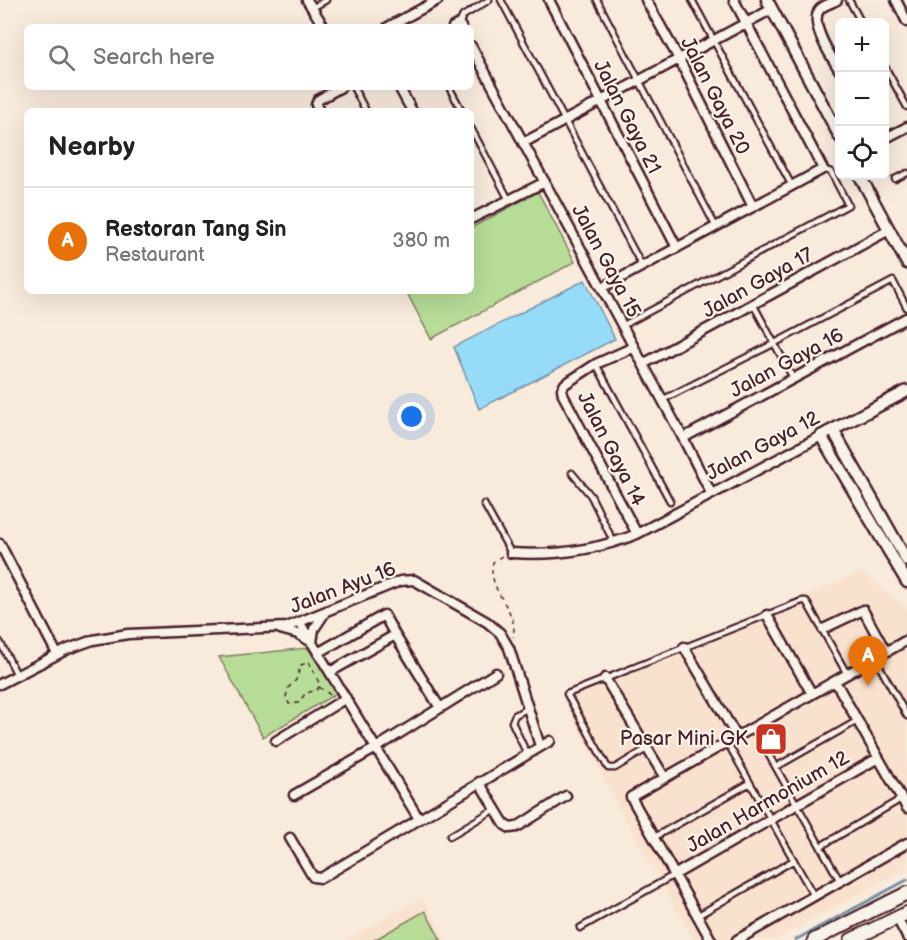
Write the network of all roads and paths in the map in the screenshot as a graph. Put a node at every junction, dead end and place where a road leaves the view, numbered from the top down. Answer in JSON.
{"nodes":[{"id":1,"x":326,"y":0,"type":"edge"},
{"id":2,"x":438,"y":0,"type":"edge"},
{"id":3,"x":489,"y":0,"type":"edge"},
{"id":4,"x":501,"y":0,"type":"edge"},
{"id":5,"x":549,"y":0,"type":"edge"},
{"id":6,"x":597,"y":0,"type":"edge"},
{"id":7,"x":646,"y":0,"type":"edge"},
{"id":8,"x":692,"y":0,"type":"edge"},
{"id":9,"x":734,"y":0,"type":"edge"},
{"id":10,"x":837,"y":0,"type":"edge"},
{"id":11,"x":849,"y":0,"type":"edge"},
{"id":12,"x":896,"y":0,"type":"edge"},
{"id":13,"x":309,"y":4,"type":"edge"},
{"id":14,"x":770,"y":5,"type":"edge"},
{"id":15,"x":859,"y":18,"type":"edge"},
{"id":16,"x":907,"y":22,"type":"edge"},
{"id":17,"x":746,"y":23,"type":"junction"},
{"id":18,"x":322,"y":24,"type":"edge"},
{"id":19,"x":394,"y":24,"type":"edge"},
{"id":20,"x":459,"y":24,"type":"edge"},
{"id":21,"x":714,"y":41,"type":"junction"},
{"id":22,"x":474,"y":52,"type":"edge"},
{"id":23,"x":679,"y":59,"type":"junction"},
{"id":24,"x":835,"y":62,"type":"edge"},
{"id":25,"x":889,"y":72,"type":"edge"},
{"id":26,"x":639,"y":81,"type":"junction"},
{"id":27,"x":336,"y":90,"type":"edge"},
{"id":28,"x":355,"y":90,"type":"edge"},
{"id":29,"x":401,"y":90,"type":"edge"},
{"id":30,"x":451,"y":90,"type":"edge"},
{"id":31,"x":600,"y":102,"type":"junction"},
{"id":32,"x":907,"y":107,"type":"edge"},
{"id":33,"x":318,"y":108,"type":"edge"},
{"id":34,"x":364,"y":108,"type":"edge"},
{"id":35,"x":410,"y":108,"type":"edge"},
{"id":36,"x":460,"y":108,"type":"edge"},
{"id":37,"x":565,"y":120,"type":"junction"},
{"id":38,"x":907,"y":127,"type":"edge"},
{"id":39,"x":835,"y":128,"type":"edge"},
{"id":40,"x":474,"y":134,"type":"edge"},
{"id":41,"x":889,"y":137,"type":"edge"},
{"id":42,"x":523,"y":143,"type":"junction"},
{"id":43,"x":823,"y":169,"type":"junction"},
{"id":44,"x":907,"y":173,"type":"edge"},
{"id":45,"x":895,"y":179,"type":"dead end"},
{"id":46,"x":862,"y":180,"type":"edge"},
{"id":47,"x":545,"y":182,"type":"junction"},
{"id":48,"x":792,"y":186,"type":"junction"},
{"id":49,"x":509,"y":200,"type":"junction"},
{"id":50,"x":753,"y":207,"type":"junction"},
{"id":51,"x":474,"y":218,"type":"edge"},
{"id":52,"x":716,"y":227,"type":"junction"},
{"id":53,"x":889,"y":230,"type":"junction"},
{"id":54,"x":677,"y":248,"type":"junction"},
{"id":55,"x":907,"y":263,"type":"edge"},
{"id":56,"x":642,"y":266,"type":"junction"},
{"id":57,"x":602,"y":288,"type":"junction"},
{"id":58,"x":753,"y":304,"type":"junction"},
{"id":59,"x":907,"y":308,"type":"edge"},
{"id":60,"x":907,"y":318,"type":"edge"},
{"id":61,"x":622,"y":326,"type":"junction"},
{"id":62,"x":775,"y":344,"type":"junction"},
{"id":63,"x":634,"y":347,"type":"junction"},
{"id":64,"x":596,"y":364,"type":"junction"},
{"id":65,"x":643,"y":364,"type":"junction"},
{"id":66,"x":793,"y":378,"type":"junction"},
{"id":67,"x":907,"y":391,"type":"edge"},
{"id":68,"x":662,"y":400,"type":"junction"},
{"id":69,"x":833,"y":430,"type":"junction"},
{"id":70,"x":821,"y":436,"type":"junction"},
{"id":71,"x":683,"y":438,"type":"junction"},
{"id":72,"x":572,"y":473,"type":"dead end"},
{"id":73,"x":711,"y":493,"type":"junction"},
{"id":74,"x":670,"y":501,"type":"dead end"},
{"id":75,"x":484,"y":504,"type":"dead end"},
{"id":76,"x":637,"y":534,"type":"junction"},
{"id":77,"x":614,"y":543,"type":"junction"},
{"id":78,"x":0,"y":544,"type":"edge"},
{"id":79,"x":511,"y":553,"type":"junction"},
{"id":80,"x":907,"y":561,"type":"edge"},
{"id":81,"x":907,"y":582,"type":"edge"},
{"id":82,"x":327,"y":612,"type":"junction"},
{"id":83,"x":767,"y":615,"type":"junction"},
{"id":84,"x":300,"y":623,"type":"junction"},
{"id":85,"x":274,"y":628,"type":"junction"},
{"id":86,"x":823,"y":629,"type":"junction"},
{"id":87,"x":395,"y":635,"type":"junction"},
{"id":88,"x":907,"y":640,"type":"edge"},
{"id":89,"x":0,"y":642,"type":"edge"},
{"id":90,"x":312,"y":643,"type":"junction"},
{"id":91,"x":507,"y":643,"type":"junction"},
{"id":92,"x":684,"y":647,"type":"junction"},
{"id":93,"x":886,"y":652,"type":"junction"},
{"id":94,"x":318,"y":653,"type":"junction"},
{"id":95,"x":57,"y":654,"type":"junction"},
{"id":96,"x":875,"y":658,"type":"junction"},
{"id":97,"x":330,"y":672,"type":"junction"},
{"id":98,"x":496,"y":673,"type":"dead end"},
{"id":99,"x":848,"y":674,"type":"junction"},
{"id":100,"x":17,"y":675,"type":"junction"},
{"id":101,"x":605,"y":678,"type":"junction"},
{"id":102,"x":835,"y":681,"type":"junction"},
{"id":103,"x":0,"y":684,"type":"edge"},
{"id":104,"x":319,"y":687,"type":"junction"},
{"id":105,"x":812,"y":694,"type":"junction"},
{"id":106,"x":332,"y":696,"type":"dead end"},
{"id":107,"x":346,"y":698,"type":"junction"},
{"id":108,"x":529,"y":707,"type":"junction"},
{"id":109,"x":440,"y":708,"type":"junction"},
{"id":110,"x":907,"y":716,"type":"edge"},
{"id":111,"x":857,"y":721,"type":"junction"},
{"id":112,"x":753,"y":727,"type":"junction"},
{"id":113,"x":737,"y":737,"type":"junction"},
{"id":114,"x":276,"y":741,"type":"dead end"},
{"id":115,"x":550,"y":741,"type":"dead end"},
{"id":116,"x":727,"y":742,"type":"junction"},
{"id":117,"x":540,"y":746,"type":"junction"},
{"id":118,"x":376,"y":748,"type":"junction"},
{"id":119,"x":648,"y":748,"type":"junction"},
{"id":120,"x":527,"y":754,"type":"junction"},
{"id":121,"x":878,"y":758,"type":"junction"},
{"id":122,"x":776,"y":767,"type":"junction"},
{"id":123,"x":665,"y":778,"type":"junction"},
{"id":124,"x":479,"y":782,"type":"junction"},
{"id":125,"x":750,"y":783,"type":"junction"},
{"id":126,"x":294,"y":795,"type":"dead end"},
{"id":127,"x":566,"y":796,"type":"dead end"},
{"id":128,"x":901,"y":798,"type":"junction"},
{"id":129,"x":797,"y":805,"type":"junction"},
{"id":130,"x":907,"y":808,"type":"edge"},
{"id":131,"x":495,"y":809,"type":"junction"},
{"id":132,"x":419,"y":819,"type":"junction"},
{"id":133,"x":771,"y":820,"type":"junction"},
{"id":134,"x":450,"y":836,"type":"dead end"},
{"id":135,"x":290,"y":838,"type":"dead end"},
{"id":136,"x":653,"y":838,"type":"junction"},
{"id":137,"x":907,"y":843,"type":"edge"},
{"id":138,"x":820,"y":846,"type":"junction"},
{"id":139,"x":794,"y":860,"type":"junction"},
{"id":140,"x":674,"y":875,"type":"junction"},
{"id":141,"x":840,"y":881,"type":"junction"},
{"id":142,"x":907,"y":893,"type":"edge"},
{"id":143,"x":814,"y":896,"type":"junction"},
{"id":144,"x":902,"y":915,"type":"edge"},
{"id":145,"x":697,"y":916,"type":"junction"},
{"id":146,"x":580,"y":928,"type":"dead end"},
{"id":147,"x":907,"y":937,"type":"edge"},
{"id":148,"x":711,"y":940,"type":"edge"},
{"id":149,"x":737,"y":940,"type":"edge"},
{"id":150,"x":814,"y":940,"type":"edge"},
{"id":151,"x":851,"y":940,"type":"edge"},
{"id":152,"x":900,"y":940,"type":"edge"}],
"edges":[{"from":1,"to":13,"type":"lane"},
{"from":2,"to":19,"type":"street"},
{"from":3,"to":20,"type":"lane"},
{"from":4,"to":37,"type":"lane"},
{"from":5,"to":31,"type":"street","name":"Jalan Gaya 21"},
{"from":6,"to":26,"type":"lane"},
{"from":7,"to":23,"type":"street","name":"Jalan Gaya 20"},
{"from":8,"to":21,"type":"lane"},
{"from":9,"to":17,"type":"street"},
{"from":10,"to":24,"type":"street"},
{"from":11,"to":15,"type":"lane"},
{"from":12,"to":16,"type":"street"},
{"from":13,"to":18,"type":"street"},
{"from":14,"to":17,"type":"street"},
{"from":14,"to":39,"type":"street"},
{"from":17,"to":21,"type":"street"},
{"from":17,"to":43,"type":"street"},
{"from":21,"to":23,"type":"street"},
{"from":21,"to":48,"type":"lane"},
{"from":22,"to":42,"type":"street","name":"Jalan Gaya 15"},
{"from":23,"to":26,"type":"street"},
{"from":23,"to":50,"type":"street","name":"Jalan Gaya 20"},
{"from":25,"to":32,"type":"lane"},
{"from":26,"to":31,"type":"street"},
{"from":26,"to":52,"type":"lane"},
{"from":27,"to":33,"type":"street"},
{"from":28,"to":34,"type":"lane"},
{"from":29,"to":35,"type":"street"},
{"from":30,"to":36,"type":"lane"},
{"from":31,"to":37,"type":"street"},
{"from":31,"to":54,"type":"street","name":"Jalan Gaya 21"},
{"from":37,"to":42,"type":"street"},
{"from":37,"to":56,"type":"lane"},
{"from":38,"to":41,"type":"street"},
{"from":40,"to":49,"type":"lane"},
{"from":42,"to":47,"type":"street","name":"Jalan Gaya 15"},
{"from":43,"to":48,"type":"street"},
{"from":43,"to":61,"type":"lane"},
{"from":44,"to":45,"type":"lane"},
{"from":46,"to":53,"type":"street"},
{"from":47,"to":49,"type":"street"},
{"from":47,"to":57,"type":"street","name":"Jalan Gaya 15"},
{"from":48,"to":50,"type":"street"},
{"from":49,"to":51,"type":"street"},
{"from":50,"to":52,"type":"street"},
{"from":52,"to":54,"type":"street"},
{"from":53,"to":55,"type":"street"},
{"from":53,"to":58,"type":"street","name":"Jalan Gaya 17"},
{"from":54,"to":56,"type":"street"},
{"from":56,"to":57,"type":"street"},
{"from":57,"to":61,"type":"street","name":"Jalan Gaya 15"},
{"from":58,"to":62,"type":"lane"},
{"from":58,"to":65,"type":"street","name":"Jalan Gaya 17"},
{"from":59,"to":62,"type":"lane"},
{"from":60,"to":66,"type":"street","name":"Jalan Gaya 16"},
{"from":61,"to":63,"type":"street","name":"Jalan Gaya 15"},
{"from":62,"to":66,"type":"lane"},
{"from":62,"to":68,"type":"lane"},
{"from":63,"to":64,"type":"street","name":"Jalan Gaya 14"},
{"from":63,"to":65,"type":"street","name":"Jalan Gaya 15"},
{"from":64,"to":74,"type":"lane"},
{"from":64,"to":76,"type":"street","name":"Jalan Gaya 14"},
{"from":65,"to":68,"type":"street","name":"Jalan Gaya 15"},
{"from":66,"to":71,"type":"street","name":"Jalan Gaya 16"},
{"from":67,"to":69,"type":"street","name":"Jalan Gaya 12"},
{"from":68,"to":71,"type":"street","name":"Jalan Gaya 15"},
{"from":69,"to":70,"type":"street","name":"Jalan Gaya 12"},
{"from":69,"to":80,"type":"street"},
{"from":70,"to":73,"type":"street","name":"Jalan Gaya 12"},
{"from":70,"to":81,"type":"street"},
{"from":71,"to":73,"type":"street","name":"Jalan Gaya 15"},
{"from":72,"to":77,"type":"lane"},
{"from":73,"to":76,"type":"street","name":"Jalan Gaya 12"},
{"from":75,"to":79,"type":"lane"},
{"from":76,"to":77,"type":"street","name":"Jalan Gaya 12"},
{"from":77,"to":79,"type":"street","name":"Jalan Gaya 12"},
{"from":78,"to":95,"type":"street"},
{"from":79,"to":91,"type":"path"},
{"from":82,"to":84,"type":"street","name":"Jalan Ayu 16"},
{"from":82,"to":90,"type":"street"},
{"from":82,"to":91,"type":"street","name":"Jalan Ayu 16"},
{"from":83,"to":86,"type":"lane"},
{"from":83,"to":92,"type":"lane"},
{"from":83,"to":105,"type":"street"},
{"from":84,"to":85,"type":"street","name":"Jalan Ayu 16"},
{"from":84,"to":90,"type":"street"},
{"from":85,"to":90,"type":"street"},
{"from":85,"to":95,"type":"street","name":"Jalan Ayu 16"},
{"from":86,"to":93,"type":"street"},
{"from":86,"to":99,"type":"lane"},
{"from":87,"to":94,"type":"street"},
{"from":87,"to":97,"type":"street"},
{"from":87,"to":109,"type":"street"},
{"from":88,"to":93,"type":"street"},
{"from":89,"to":100,"type":"lane"},
{"from":90,"to":94,"type":"street"},
{"from":91,"to":108,"type":"street","name":"Jalan Ayu 16"},
{"from":92,"to":101,"type":"lane"},
{"from":92,"to":113,"type":"street"},
{"from":93,"to":96,"type":"street"},
{"from":94,"to":97,"type":"street"},
{"from":95,"to":100,"type":"street","name":"Jalan Ayu 16"},
{"from":96,"to":99,"type":"street"},
{"from":96,"to":110,"type":"lane"},
{"from":97,"to":107,"type":"street"},
{"from":98,"to":109,"type":"street"},
{"from":99,"to":102,"type":"street"},
{"from":100,"to":103,"type":"street","name":"Jalan Ayu 16"},
{"from":101,"to":119,"type":"street"},
{"from":101,"to":119,"type":"lane"},
{"from":102,"to":105,"type":"street"},
{"from":102,"to":111,"type":"street"},
{"from":104,"to":104,"type":"path"},
{"from":104,"to":106,"type":"path"},
{"from":105,"to":112,"type":"street"},
{"from":107,"to":114,"type":"street"},
{"from":107,"to":118,"type":"street"},
{"from":108,"to":117,"type":"street","name":"Jalan Ayu 16"},
{"from":108,"to":120,"type":"lane"},
{"from":109,"to":118,"type":"street"},
{"from":111,"to":121,"type":"street"},
{"from":111,"to":122,"type":"lane"},
{"from":112,"to":113,"type":"street"},
{"from":112,"to":122,"type":"lane"},
{"from":113,"to":116,"type":"street"},
{"from":115,"to":117,"type":"street"},
{"from":116,"to":123,"type":"street"},
{"from":116,"to":125,"type":"lane"},
{"from":117,"to":120,"type":"street"},
{"from":118,"to":126,"type":"street"},
{"from":118,"to":132,"type":"street"},
{"from":119,"to":123,"type":"street"},
{"from":120,"to":124,"type":"street"},
{"from":121,"to":128,"type":"street"},
{"from":121,"to":129,"type":"street","name":"Jalan Harmonium 12"},
{"from":122,"to":129,"type":"lane"},
{"from":123,"to":136,"type":"street"},
{"from":124,"to":131,"type":"street"},
{"from":124,"to":132,"type":"street"},
{"from":125,"to":133,"type":"lane"},
{"from":125,"to":136,"type":"lane"},
{"from":127,"to":131,"type":"street"},
{"from":128,"to":130,"type":"street"},
{"from":128,"to":138,"type":"lane"},
{"from":129,"to":133,"type":"street","name":"Jalan Harmonium 12"},
{"from":129,"to":138,"type":"lane"},
{"from":131,"to":134,"type":"lane"},
{"from":132,"to":135,"type":"street"},
{"from":133,"to":139,"type":"lane"},
{"from":133,"to":140,"type":"street","name":"Jalan Harmonium 12"},
{"from":136,"to":140,"type":"street"},
{"from":137,"to":141,"type":"street"},
{"from":138,"to":141,"type":"lane"},
{"from":139,"to":143,"type":"lane"},
{"from":139,"to":145,"type":"lane"},
{"from":140,"to":145,"type":"street"},
{"from":140,"to":146,"type":"lane"},
{"from":141,"to":143,"type":"street"},
{"from":142,"to":150,"type":"main road"},
{"from":143,"to":149,"type":"street"},
{"from":144,"to":147,"type":"street"},
{"from":144,"to":151,"type":"main road"},
{"from":145,"to":148,"type":"street"},
{"from":147,"to":152,"type":"street"}]}
